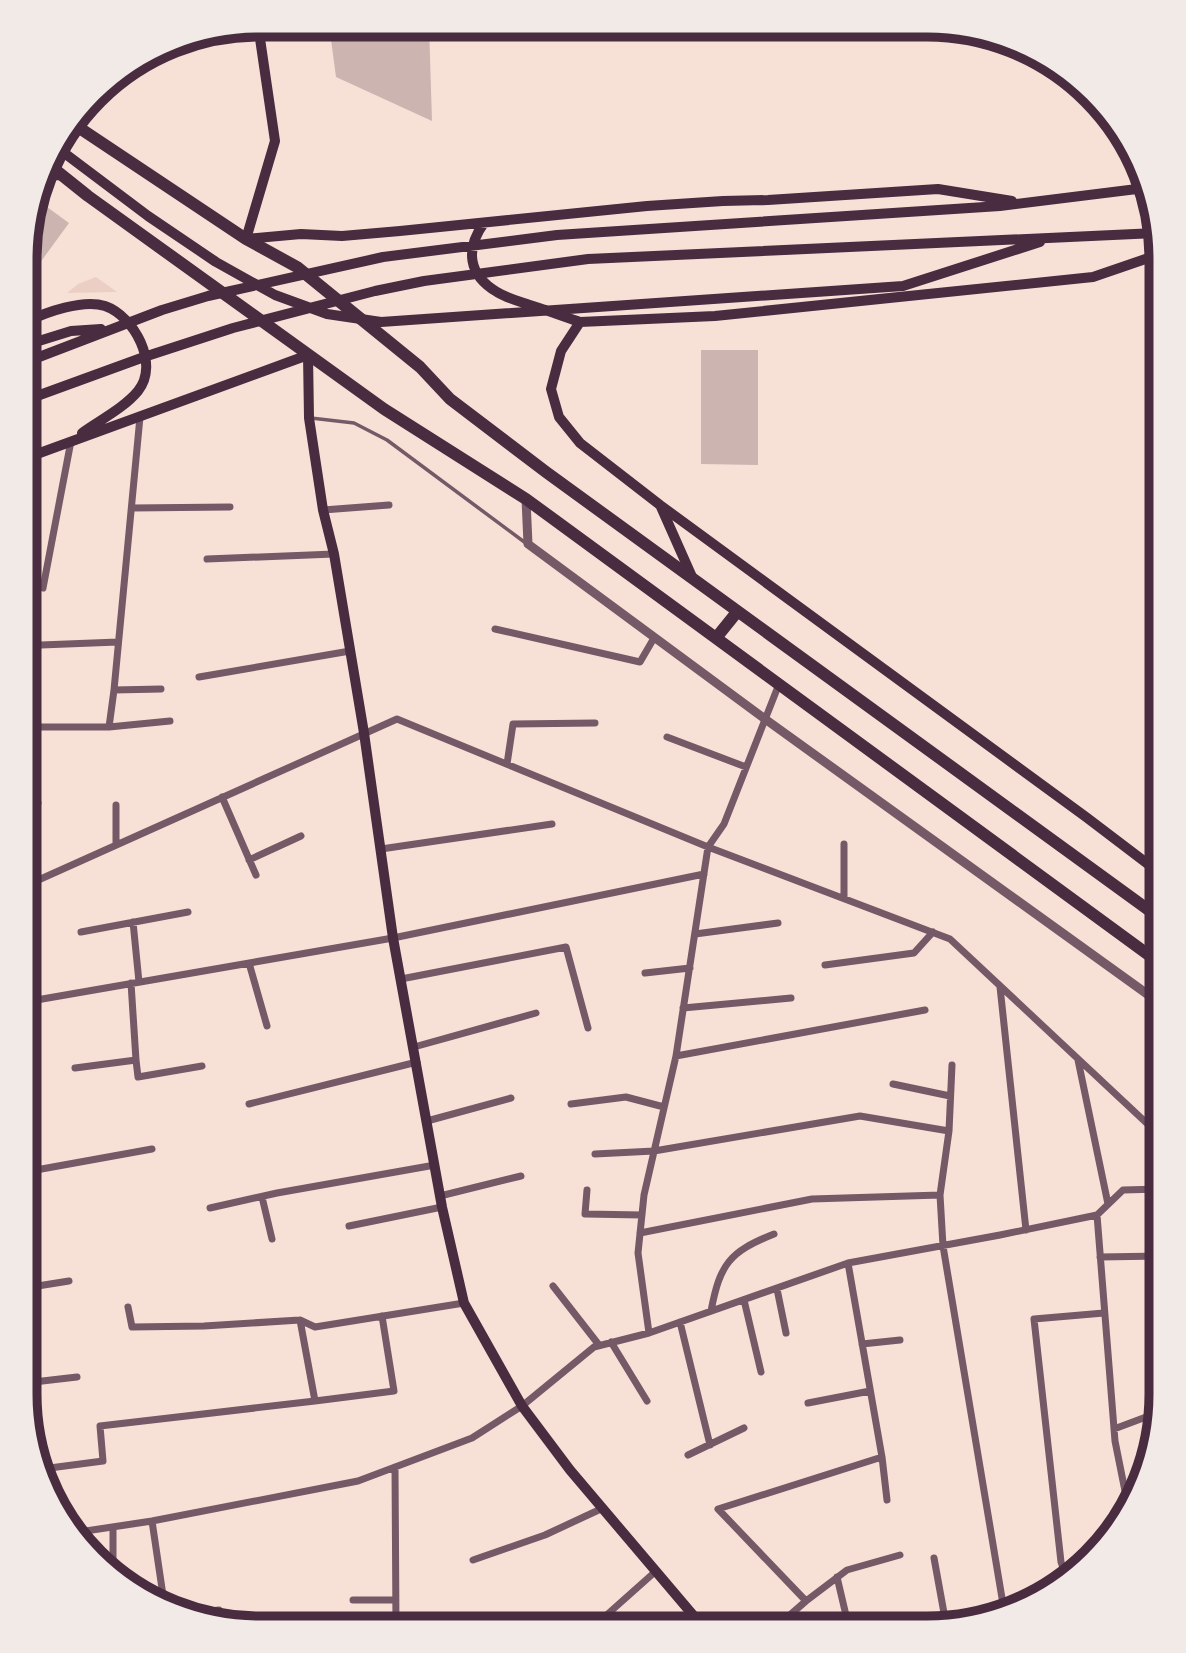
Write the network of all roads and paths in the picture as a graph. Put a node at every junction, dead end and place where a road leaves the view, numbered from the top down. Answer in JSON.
{"nodes":[{"id":1,"x":260,"y":37,"type":"edge"},
{"id":2,"x":80,"y":128,"type":"edge"},
{"id":3,"x":64,"y":154,"type":"edge"},
{"id":4,"x":56,"y":170,"type":"edge"},
{"id":5,"x":53,"y":175,"type":"edge"},
{"id":6,"x":62,"y":175,"type":"junction"},
{"id":7,"x":1137,"y":189,"type":"edge"},
{"id":8,"x":1028,"y":203,"type":"junction"},
{"id":9,"x":484,"y":223,"type":"junction"},
{"id":10,"x":1147,"y":233,"type":"edge"},
{"id":11,"x":1055,"y":237,"type":"junction"},
{"id":12,"x":246,"y":239,"type":"junction"},
{"id":13,"x":1149,"y":258,"type":"edge"},
{"id":14,"x":37,"y":316,"type":"edge"},
{"id":15,"x":580,"y":323,"type":"junction"},
{"id":16,"x":115,"y":328,"type":"junction"},
{"id":17,"x":37,"y":342,"type":"edge"},
{"id":18,"x":308,"y":355,"type":"junction"},
{"id":19,"x":37,"y":358,"type":"edge"},
{"id":20,"x":37,"y":396,"type":"edge"},
{"id":21,"x":140,"y":417,"type":"junction"},
{"id":22,"x":309,"y":418,"type":"junction"},
{"id":23,"x":71,"y":440,"type":"junction"},
{"id":24,"x":37,"y":454,"type":"edge"},
{"id":25,"x":526,"y":499,"type":"junction"},
{"id":26,"x":389,"y":505,"type":"dead end"},
{"id":27,"x":660,"y":505,"type":"junction"},
{"id":28,"x":230,"y":507,"type":"dead end"},
{"id":29,"x":132,"y":508,"type":"junction"},
{"id":30,"x":323,"y":510,"type":"junction"},
{"id":31,"x":528,"y":544,"type":"junction"},
{"id":32,"x":334,"y":554,"type":"junction"},
{"id":33,"x":207,"y":559,"type":"dead end"},
{"id":34,"x":693,"y":580,"type":"junction"},
{"id":35,"x":43,"y":588,"type":"dead end"},
{"id":36,"x":737,"y":611,"type":"junction"},
{"id":37,"x":495,"y":629,"type":"dead end"},
{"id":38,"x":654,"y":638,"type":"junction"},
{"id":39,"x":716,"y":638,"type":"junction"},
{"id":40,"x":118,"y":642,"type":"junction"},
{"id":41,"x":41,"y":645,"type":"dead end"},
{"id":42,"x":350,"y":651,"type":"junction"},
{"id":43,"x":199,"y":677,"type":"dead end"},
{"id":44,"x":779,"y":684,"type":"junction"},
{"id":45,"x":161,"y":689,"type":"dead end"},
{"id":46,"x":114,"y":690,"type":"junction"},
{"id":47,"x":765,"y":719,"type":"junction"},
{"id":48,"x":170,"y":721,"type":"dead end"},
{"id":49,"x":595,"y":723,"type":"dead end"},
{"id":50,"x":37,"y":727,"type":"edge"},
{"id":51,"x":108,"y":727,"type":"junction"},
{"id":52,"x":364,"y":733,"type":"junction"},
{"id":53,"x":667,"y":737,"type":"dead end"},
{"id":54,"x":507,"y":764,"type":"junction"},
{"id":55,"x":746,"y":767,"type":"junction"},
{"id":56,"x":222,"y":797,"type":"junction"},
{"id":57,"x":116,"y":805,"type":"dead end"},
{"id":58,"x":552,"y":824,"type":"dead end"},
{"id":59,"x":301,"y":836,"type":"dead end"},
{"id":60,"x":844,"y":844,"type":"dead end"},
{"id":61,"x":116,"y":845,"type":"junction"},
{"id":62,"x":708,"y":847,"type":"junction"},
{"id":63,"x":381,"y":849,"type":"junction"},
{"id":64,"x":249,"y":860,"type":"junction"},
{"id":65,"x":1149,"y":865,"type":"edge"},
{"id":66,"x":704,"y":874,"type":"junction"},
{"id":67,"x":256,"y":875,"type":"dead end"},
{"id":68,"x":37,"y":881,"type":"edge"},
{"id":69,"x":844,"y":898,"type":"junction"},
{"id":70,"x":1149,"y":910,"type":"edge"},
{"id":71,"x":188,"y":912,"type":"dead end"},
{"id":72,"x":133,"y":922,"type":"junction"},
{"id":73,"x":778,"y":923,"type":"dead end"},
{"id":74,"x":81,"y":932,"type":"dead end"},
{"id":75,"x":933,"y":932,"type":"junction"},
{"id":76,"x":695,"y":934,"type":"junction"},
{"id":77,"x":393,"y":938,"type":"junction"},
{"id":78,"x":1149,"y":955,"type":"edge"},
{"id":79,"x":249,"y":963,"type":"junction"},
{"id":80,"x":825,"y":965,"type":"dead end"},
{"id":81,"x":690,"y":968,"type":"junction"},
{"id":82,"x":645,"y":973,"type":"dead end"},
{"id":83,"x":401,"y":979,"type":"junction"},
{"id":84,"x":135,"y":983,"type":"junction"},
{"id":85,"x":1000,"y":986,"type":"junction"},
{"id":86,"x":1149,"y":994,"type":"edge"},
{"id":87,"x":791,"y":998,"type":"dead end"},
{"id":88,"x":37,"y":1000,"type":"edge"},
{"id":89,"x":683,"y":1008,"type":"junction"},
{"id":90,"x":925,"y":1010,"type":"dead end"},
{"id":91,"x":537,"y":1013,"type":"dead end"},
{"id":92,"x":267,"y":1026,"type":"dead end"},
{"id":93,"x":588,"y":1028,"type":"dead end"},
{"id":94,"x":414,"y":1046,"type":"junction"},
{"id":95,"x":676,"y":1056,"type":"junction"},
{"id":96,"x":1078,"y":1059,"type":"junction"},
{"id":97,"x":136,"y":1060,"type":"junction"},
{"id":98,"x":417,"y":1062,"type":"junction"},
{"id":99,"x":952,"y":1065,"type":"dead end"},
{"id":100,"x":202,"y":1066,"type":"dead end"},
{"id":101,"x":75,"y":1068,"type":"dead end"},
{"id":102,"x":893,"y":1084,"type":"dead end"},
{"id":103,"x":950,"y":1096,"type":"junction"},
{"id":104,"x":511,"y":1098,"type":"dead end"},
{"id":105,"x":249,"y":1104,"type":"dead end"},
{"id":106,"x":571,"y":1104,"type":"dead end"},
{"id":107,"x":664,"y":1107,"type":"junction"},
{"id":108,"x":427,"y":1121,"type":"junction"},
{"id":109,"x":1149,"y":1125,"type":"edge"},
{"id":110,"x":948,"y":1131,"type":"junction"},
{"id":111,"x":152,"y":1149,"type":"dead end"},
{"id":112,"x":654,"y":1151,"type":"junction"},
{"id":113,"x":595,"y":1154,"type":"dead end"},
{"id":114,"x":435,"y":1164,"type":"junction"},
{"id":115,"x":37,"y":1170,"type":"edge"},
{"id":116,"x":522,"y":1176,"type":"dead end"},
{"id":117,"x":1149,"y":1189,"type":"edge"},
{"id":118,"x":587,"y":1190,"type":"dead end"},
{"id":119,"x":940,"y":1195,"type":"junction"},
{"id":120,"x":440,"y":1196,"type":"junction"},
{"id":121,"x":262,"y":1197,"type":"junction"},
{"id":122,"x":1108,"y":1205,"type":"junction"},
{"id":123,"x":442,"y":1207,"type":"junction"},
{"id":124,"x":210,"y":1208,"type":"dead end"},
{"id":125,"x":642,"y":1215,"type":"junction"},
{"id":126,"x":1097,"y":1215,"type":"junction"},
{"id":127,"x":349,"y":1226,"type":"dead end"},
{"id":128,"x":1026,"y":1230,"type":"junction"},
{"id":129,"x":640,"y":1233,"type":"junction"},
{"id":130,"x":775,"y":1234,"type":"dead end"},
{"id":131,"x":272,"y":1239,"type":"dead end"},
{"id":132,"x":943,"y":1246,"type":"junction"},
{"id":133,"x":1149,"y":1256,"type":"edge"},
{"id":134,"x":1100,"y":1257,"type":"junction"},
{"id":135,"x":848,"y":1263,"type":"junction"},
{"id":136,"x":69,"y":1281,"type":"dead end"},
{"id":137,"x":37,"y":1286,"type":"edge"},
{"id":138,"x":553,"y":1286,"type":"dead end"},
{"id":139,"x":777,"y":1289,"type":"junction"},
{"id":140,"x":744,"y":1300,"type":"junction"},
{"id":141,"x":464,"y":1303,"type":"junction"},
{"id":142,"x":128,"y":1307,"type":"dead end"},
{"id":143,"x":711,"y":1311,"type":"junction"},
{"id":144,"x":1104,"y":1313,"type":"junction"},
{"id":145,"x":382,"y":1316,"type":"junction"},
{"id":146,"x":300,"y":1320,"type":"junction"},
{"id":147,"x":680,"y":1322,"type":"junction"},
{"id":148,"x":649,"y":1333,"type":"junction"},
{"id":149,"x":786,"y":1333,"type":"dead end"},
{"id":150,"x":900,"y":1340,"type":"dead end"},
{"id":151,"x":611,"y":1342,"type":"junction"},
{"id":152,"x":862,"y":1344,"type":"junction"},
{"id":153,"x":599,"y":1345,"type":"junction"},
{"id":154,"x":761,"y":1372,"type":"dead end"},
{"id":155,"x":77,"y":1377,"type":"dead end"},
{"id":156,"x":37,"y":1382,"type":"edge"},
{"id":157,"x":870,"y":1391,"type":"junction"},
{"id":158,"x":315,"y":1401,"type":"junction"},
{"id":159,"x":647,"y":1402,"type":"dead end"},
{"id":160,"x":808,"y":1404,"type":"dead end"},
{"id":161,"x":522,"y":1406,"type":"junction"},
{"id":162,"x":1148,"y":1416,"type":"edge"},
{"id":163,"x":744,"y":1428,"type":"dead end"},
{"id":164,"x":1114,"y":1429,"type":"junction"},
{"id":165,"x":710,"y":1445,"type":"junction"},
{"id":166,"x":688,"y":1455,"type":"dead end"},
{"id":167,"x":882,"y":1457,"type":"junction"},
{"id":168,"x":395,"y":1467,"type":"junction"},
{"id":169,"x":50,"y":1468,"type":"edge"},
{"id":170,"x":1125,"y":1493,"type":"edge"},
{"id":171,"x":887,"y":1500,"type":"dead end"},
{"id":172,"x":603,"y":1508,"type":"junction"},
{"id":173,"x":152,"y":1521,"type":"junction"},
{"id":174,"x":113,"y":1527,"type":"junction"},
{"id":175,"x":85,"y":1531,"type":"edge"},
{"id":176,"x":900,"y":1555,"type":"dead end"},
{"id":177,"x":934,"y":1558,"type":"dead end"},
{"id":178,"x":473,"y":1560,"type":"dead end"},
{"id":179,"x":113,"y":1561,"type":"edge"},
{"id":180,"x":1063,"y":1569,"type":"edge"},
{"id":181,"x":656,"y":1571,"type":"junction"},
{"id":182,"x":837,"y":1577,"type":"junction"},
{"id":183,"x":163,"y":1593,"type":"edge"},
{"id":184,"x":353,"y":1600,"type":"dead end"},
{"id":185,"x":396,"y":1600,"type":"junction"},
{"id":186,"x":806,"y":1601,"type":"junction"},
{"id":187,"x":1003,"y":1602,"type":"edge"},
{"id":188,"x":219,"y":1610,"type":"dead end"},
{"id":189,"x":212,"y":1611,"type":"edge"},
{"id":190,"x":944,"y":1615,"type":"edge"},
{"id":191,"x":396,"y":1616,"type":"edge"},
{"id":192,"x":605,"y":1616,"type":"edge"},
{"id":193,"x":695,"y":1616,"type":"edge"},
{"id":194,"x":789,"y":1616,"type":"edge"},
{"id":195,"x":846,"y":1616,"type":"edge"}],
"edges":[{"from":1,"to":12,"type":"main road"},
{"from":2,"to":12,"type":"highway"},
{"from":3,"to":11,"type":"main road"},
{"from":4,"to":6,"type":"highway"},
{"from":5,"to":6,"type":"main road"},
{"from":6,"to":18,"type":"highway"},
{"from":7,"to":8,"type":"main road"},
{"from":8,"to":9,"type":"main road"},
{"from":8,"to":16,"type":"main road"},
{"from":9,"to":12,"type":"main road"},
{"from":9,"to":15,"type":"main road"},
{"from":10,"to":11,"type":"main road"},
{"from":11,"to":20,"type":"main road"},
{"from":12,"to":34,"type":"highway"},
{"from":13,"to":15,"type":"main road"},
{"from":14,"to":23,"type":"main road"},
{"from":15,"to":27,"type":"main road"},
{"from":16,"to":17,"type":"main road"},
{"from":16,"to":19,"type":"main road"},
{"from":18,"to":21,"type":"main road"},
{"from":18,"to":22,"type":"main road"},
{"from":18,"to":25,"type":"highway"},
{"from":21,"to":23,"type":"main road"},
{"from":21,"to":29,"type":"street"},
{"from":22,"to":30,"type":"main road"},
{"from":22,"to":31,"type":"lane"},
{"from":23,"to":24,"type":"main road"},
{"from":23,"to":35,"type":"street"},
{"from":25,"to":31,"type":"street"},
{"from":25,"to":39,"type":"highway"},
{"from":26,"to":30,"type":"street"},
{"from":27,"to":34,"type":"main road"},
{"from":27,"to":65,"type":"main road"},
{"from":28,"to":29,"type":"street"},
{"from":29,"to":40,"type":"street"},
{"from":30,"to":32,"type":"main road"},
{"from":31,"to":38,"type":"street"},
{"from":32,"to":33,"type":"street"},
{"from":32,"to":42,"type":"main road"},
{"from":34,"to":36,"type":"highway"},
{"from":36,"to":39,"type":"highway"},
{"from":36,"to":70,"type":"highway"},
{"from":37,"to":38,"type":"street"},
{"from":38,"to":47,"type":"street"},
{"from":39,"to":44,"type":"highway"},
{"from":40,"to":41,"type":"street"},
{"from":40,"to":46,"type":"street"},
{"from":42,"to":43,"type":"street"},
{"from":42,"to":52,"type":"main road"},
{"from":44,"to":47,"type":"street"},
{"from":44,"to":78,"type":"highway"},
{"from":45,"to":46,"type":"street"},
{"from":46,"to":51,"type":"street"},
{"from":47,"to":55,"type":"street"},
{"from":47,"to":86,"type":"street"},
{"from":48,"to":51,"type":"street"},
{"from":49,"to":54,"type":"street"},
{"from":50,"to":51,"type":"street"},
{"from":52,"to":54,"type":"street"},
{"from":52,"to":56,"type":"street"},
{"from":52,"to":63,"type":"main road"},
{"from":53,"to":55,"type":"street"},
{"from":54,"to":62,"type":"street"},
{"from":55,"to":62,"type":"street"},
{"from":56,"to":61,"type":"street"},
{"from":56,"to":64,"type":"street"},
{"from":57,"to":61,"type":"street"},
{"from":58,"to":63,"type":"street"},
{"from":59,"to":64,"type":"street"},
{"from":60,"to":69,"type":"street"},
{"from":61,"to":68,"type":"street"},
{"from":62,"to":66,"type":"street"},
{"from":62,"to":69,"type":"street"},
{"from":63,"to":77,"type":"main road"},
{"from":64,"to":67,"type":"street"},
{"from":66,"to":76,"type":"street"},
{"from":66,"to":77,"type":"street"},
{"from":69,"to":75,"type":"street"},
{"from":71,"to":72,"type":"street"},
{"from":72,"to":74,"type":"street"},
{"from":72,"to":84,"type":"street"},
{"from":73,"to":76,"type":"street"},
{"from":75,"to":80,"type":"street"},
{"from":75,"to":85,"type":"street"},
{"from":76,"to":81,"type":"street"},
{"from":77,"to":79,"type":"street"},
{"from":77,"to":83,"type":"main road"},
{"from":79,"to":84,"type":"street"},
{"from":79,"to":92,"type":"street"},
{"from":81,"to":82,"type":"street"},
{"from":81,"to":89,"type":"street"},
{"from":83,"to":93,"type":"street"},
{"from":83,"to":94,"type":"main road"},
{"from":84,"to":88,"type":"street"},
{"from":84,"to":97,"type":"street"},
{"from":85,"to":96,"type":"street"},
{"from":85,"to":128,"type":"street"},
{"from":87,"to":89,"type":"street"},
{"from":89,"to":95,"type":"street"},
{"from":90,"to":95,"type":"street"},
{"from":91,"to":94,"type":"street"},
{"from":94,"to":98,"type":"main road"},
{"from":95,"to":107,"type":"street"},
{"from":96,"to":109,"type":"street"},
{"from":96,"to":122,"type":"street"},
{"from":97,"to":100,"type":"street"},
{"from":97,"to":101,"type":"street"},
{"from":98,"to":105,"type":"street"},
{"from":98,"to":108,"type":"main road"},
{"from":99,"to":103,"type":"street"},
{"from":102,"to":103,"type":"street"},
{"from":103,"to":110,"type":"street"},
{"from":104,"to":108,"type":"street"},
{"from":106,"to":107,"type":"street"},
{"from":107,"to":112,"type":"street"},
{"from":108,"to":114,"type":"main road"},
{"from":110,"to":112,"type":"street"},
{"from":110,"to":119,"type":"street"},
{"from":111,"to":115,"type":"street"},
{"from":112,"to":113,"type":"street"},
{"from":112,"to":125,"type":"street"},
{"from":114,"to":120,"type":"main road"},
{"from":114,"to":121,"type":"street"},
{"from":116,"to":120,"type":"street"},
{"from":117,"to":122,"type":"street"},
{"from":118,"to":125,"type":"street"},
{"from":119,"to":129,"type":"street"},
{"from":119,"to":132,"type":"street"},
{"from":120,"to":123,"type":"main road"},
{"from":121,"to":124,"type":"street"},
{"from":121,"to":131,"type":"street"},
{"from":122,"to":126,"type":"street"},
{"from":123,"to":127,"type":"street"},
{"from":123,"to":141,"type":"main road"},
{"from":125,"to":129,"type":"street"},
{"from":126,"to":128,"type":"street"},
{"from":126,"to":134,"type":"street"},
{"from":128,"to":132,"type":"street"},
{"from":129,"to":148,"type":"street"},
{"from":130,"to":143,"type":"street"},
{"from":132,"to":135,"type":"street"},
{"from":132,"to":187,"type":"street"},
{"from":133,"to":134,"type":"street"},
{"from":134,"to":144,"type":"street"},
{"from":135,"to":139,"type":"street"},
{"from":135,"to":152,"type":"street"},
{"from":136,"to":137,"type":"street"},
{"from":138,"to":153,"type":"street"},
{"from":139,"to":140,"type":"street"},
{"from":139,"to":149,"type":"street"},
{"from":140,"to":143,"type":"street"},
{"from":140,"to":154,"type":"street"},
{"from":141,"to":145,"type":"street"},
{"from":141,"to":161,"type":"main road"},
{"from":142,"to":146,"type":"street"},
{"from":143,"to":147,"type":"street"},
{"from":144,"to":164,"type":"street"},
{"from":144,"to":180,"type":"street"},
{"from":145,"to":146,"type":"street"},
{"from":145,"to":158,"type":"street"},
{"from":146,"to":158,"type":"street"},
{"from":147,"to":148,"type":"street"},
{"from":147,"to":165,"type":"street"},
{"from":148,"to":151,"type":"street"},
{"from":150,"to":152,"type":"street"},
{"from":151,"to":153,"type":"street"},
{"from":151,"to":159,"type":"street"},
{"from":152,"to":157,"type":"street"},
{"from":153,"to":161,"type":"street"},
{"from":155,"to":156,"type":"street"},
{"from":157,"to":160,"type":"street"},
{"from":157,"to":167,"type":"street"},
{"from":158,"to":169,"type":"street"},
{"from":161,"to":168,"type":"street"},
{"from":161,"to":172,"type":"main road"},
{"from":162,"to":164,"type":"street"},
{"from":163,"to":165,"type":"street"},
{"from":164,"to":170,"type":"street"},
{"from":165,"to":166,"type":"street"},
{"from":167,"to":171,"type":"street"},
{"from":167,"to":186,"type":"street"},
{"from":168,"to":173,"type":"street"},
{"from":168,"to":185,"type":"street"},
{"from":172,"to":178,"type":"street"},
{"from":172,"to":181,"type":"main road"},
{"from":173,"to":174,"type":"street"},
{"from":173,"to":183,"type":"street"},
{"from":174,"to":175,"type":"street"},
{"from":174,"to":179,"type":"street"},
{"from":176,"to":182,"type":"street"},
{"from":177,"to":190,"type":"street"},
{"from":181,"to":192,"type":"street"},
{"from":181,"to":193,"type":"main road"},
{"from":182,"to":186,"type":"street"},
{"from":182,"to":195,"type":"street"},
{"from":184,"to":185,"type":"street"},
{"from":185,"to":191,"type":"street"},
{"from":186,"to":194,"type":"street"},
{"from":188,"to":189,"type":"street"}]}
